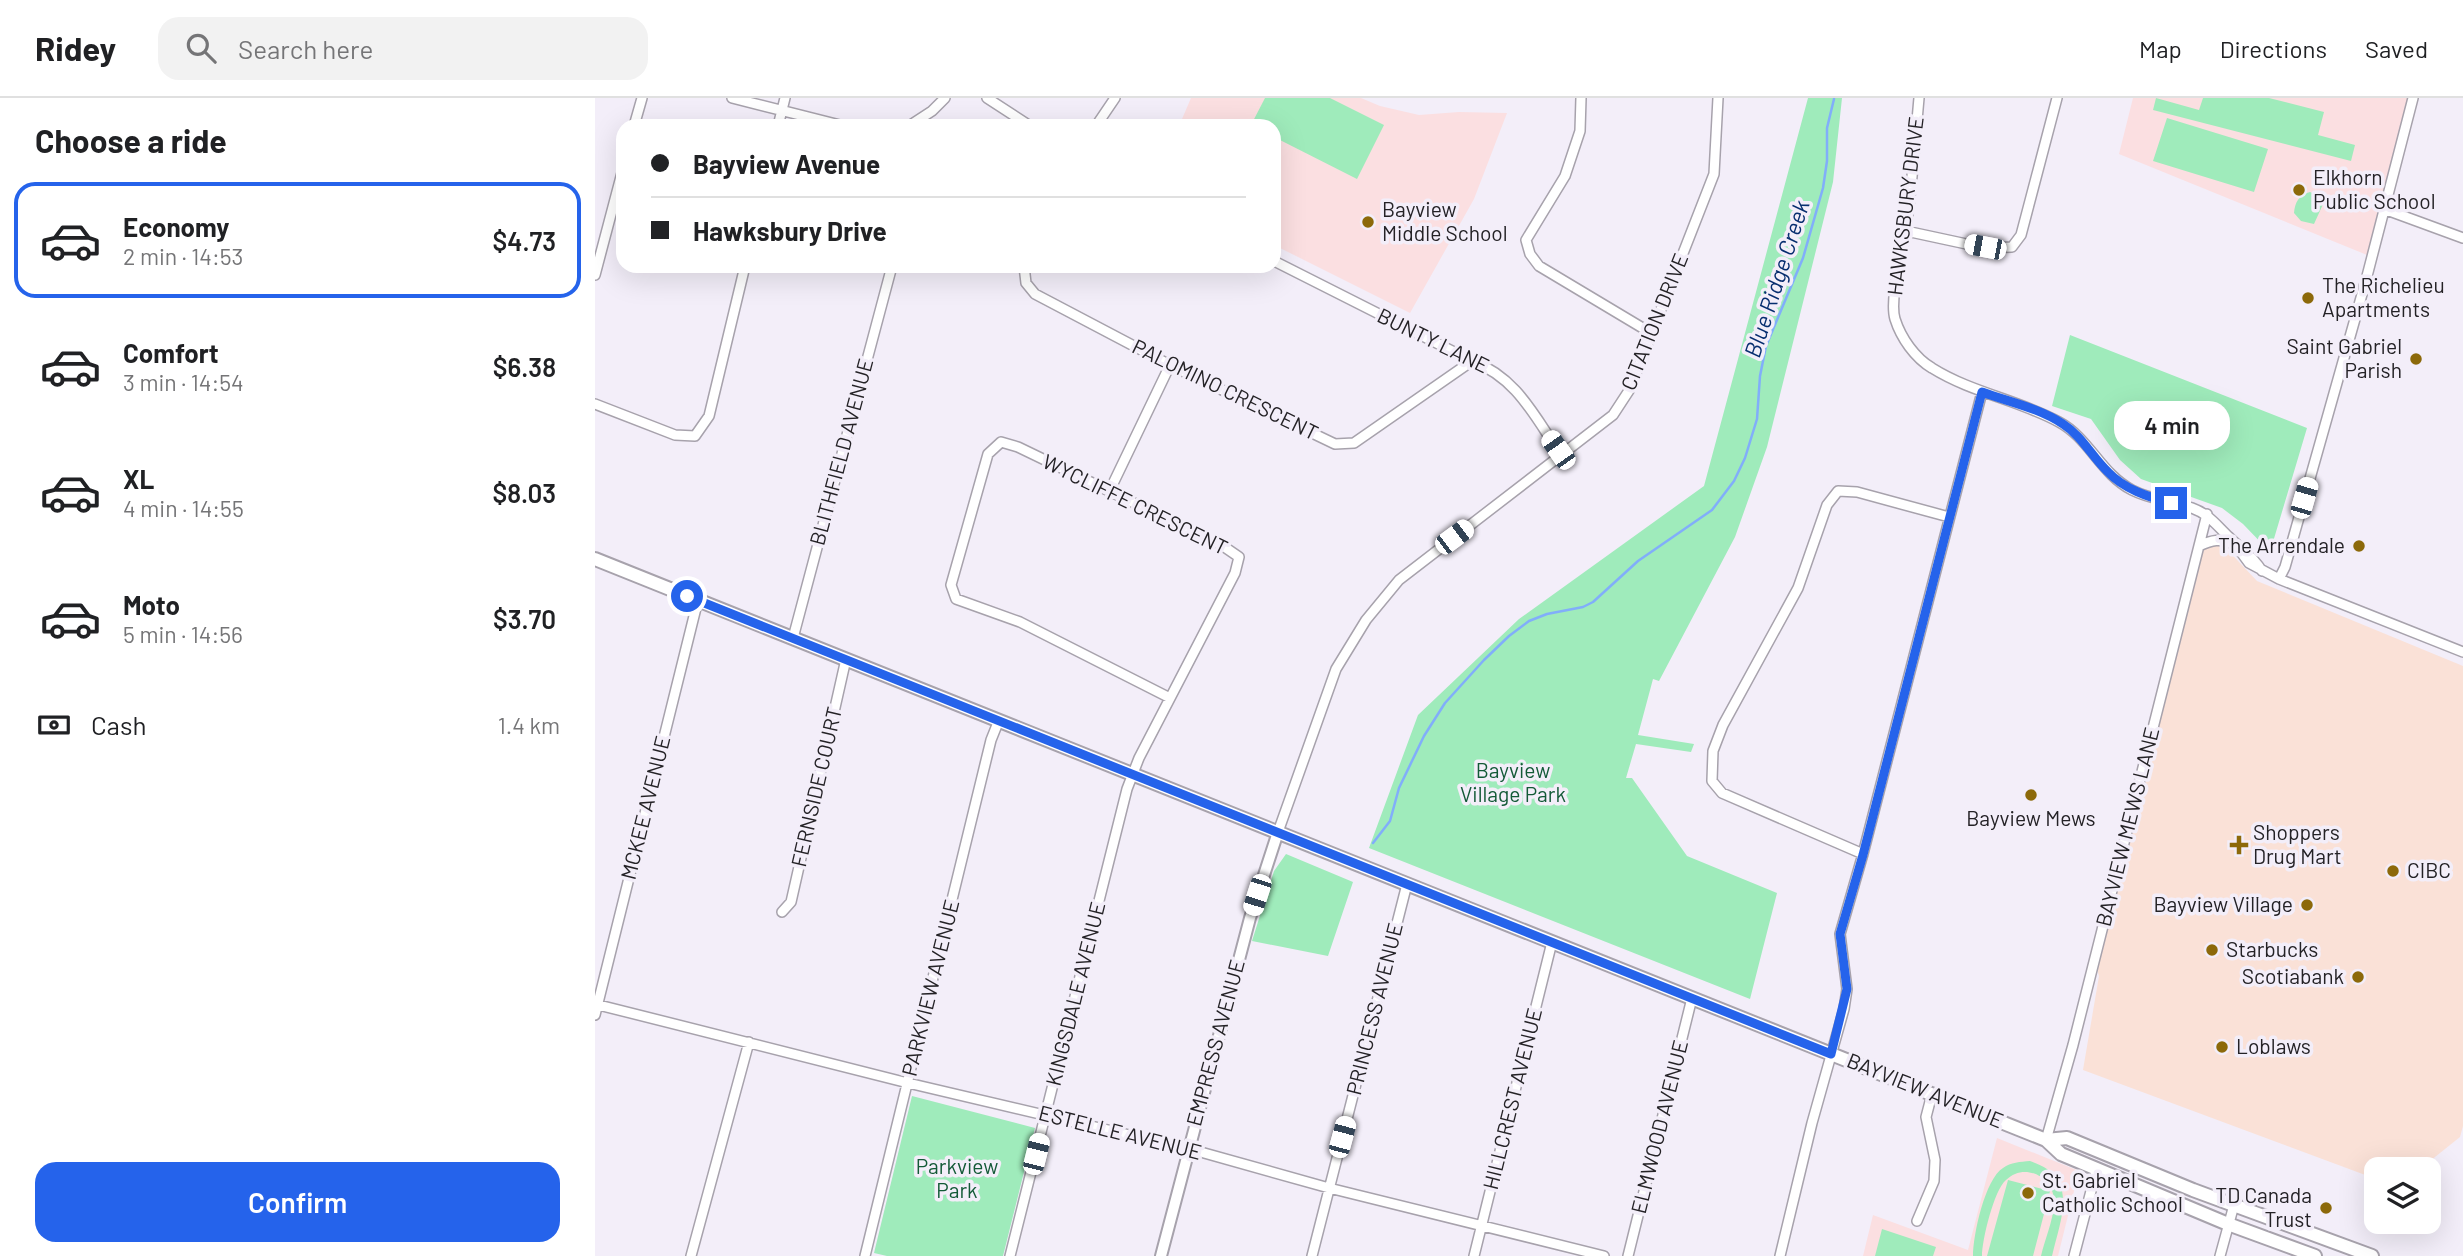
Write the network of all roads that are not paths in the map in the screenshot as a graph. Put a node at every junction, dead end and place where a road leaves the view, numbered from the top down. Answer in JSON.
{"nodes":[{"id":1,"x":642,"y":98,"type":"edge"},
{"id":2,"x":732,"y":98,"type":"edge"},
{"id":3,"x":785,"y":98,"type":"edge"},
{"id":4,"x":946,"y":98,"type":"edge"},
{"id":5,"x":987,"y":98,"type":"edge"},
{"id":6,"x":1115,"y":98,"type":"edge"},
{"id":7,"x":1581,"y":98,"type":"edge"},
{"id":8,"x":1718,"y":98,"type":"edge"},
{"id":9,"x":1919,"y":98,"type":"edge"},
{"id":10,"x":2057,"y":98,"type":"edge"},
{"id":11,"x":2413,"y":98,"type":"edge"},
{"id":12,"x":781,"y":112,"type":"junction"},
{"id":13,"x":636,"y":119,"type":"edge"},
{"id":14,"x":780,"y":119,"type":"edge"},
{"id":15,"x":813,"y":119,"type":"edge"},
{"id":16,"x":920,"y":119,"type":"edge"},
{"id":17,"x":1019,"y":119,"type":"edge"},
{"id":18,"x":1101,"y":119,"type":"edge"},
{"id":19,"x":616,"y":196,"type":"edge"},
{"id":20,"x":2384,"y":209,"type":"junction"},
{"id":21,"x":1906,"y":231,"type":"junction"},
{"id":22,"x":2463,"y":238,"type":"edge"},
{"id":23,"x":1281,"y":265,"type":"edge"},
{"id":24,"x":743,"y":273,"type":"edge"},
{"id":25,"x":890,"y":273,"type":"edge"},
{"id":26,"x":1025,"y":273,"type":"edge"},
{"id":27,"x":595,"y":275,"type":"edge"},
{"id":28,"x":1651,"y":333,"type":"junction"},
{"id":29,"x":1472,"y":361,"type":"junction"},
{"id":30,"x":1170,"y":365,"type":"junction"},
{"id":31,"x":1982,"y":392,"type":"junction"},
{"id":32,"x":595,"y":404,"type":"edge"},
{"id":33,"x":1562,"y":456,"type":"junction"},
{"id":34,"x":1109,"y":492,"type":"junction"},
{"id":35,"x":2207,"y":514,"type":"junction"},
{"id":36,"x":1949,"y":517,"type":"junction"},
{"id":37,"x":2232,"y":542,"type":"junction"},
{"id":38,"x":2199,"y":546,"type":"junction"},
{"id":39,"x":595,"y":559,"type":"edge"},
{"id":40,"x":2279,"y":579,"type":"junction"},
{"id":41,"x":698,"y":600,"type":"junction"},
{"id":42,"x":793,"y":638,"type":"junction"},
{"id":43,"x":2463,"y":652,"type":"edge"},
{"id":44,"x":846,"y":659,"type":"junction"},
{"id":45,"x":1170,"y":698,"type":"junction"},
{"id":46,"x":999,"y":720,"type":"junction"},
{"id":47,"x":1132,"y":774,"type":"junction"},
{"id":48,"x":1278,"y":832,"type":"junction"},
{"id":49,"x":1863,"y":855,"type":"junction"},
{"id":50,"x":1407,"y":884,"type":"junction"},
{"id":51,"x":782,"y":912,"type":"dead end"},
{"id":52,"x":1552,"y":942,"type":"junction"},
{"id":53,"x":1692,"y":998,"type":"junction"},
{"id":54,"x":596,"y":1004,"type":"edge"},
{"id":55,"x":595,"y":1015,"type":"edge"},
{"id":56,"x":749,"y":1042,"type":"junction"},
{"id":57,"x":1831,"y":1054,"type":"junction"},
{"id":58,"x":908,"y":1083,"type":"junction"},
{"id":59,"x":1932,"y":1094,"type":"junction"},
{"id":60,"x":1046,"y":1114,"type":"junction"},
{"id":61,"x":2046,"y":1140,"type":"junction"},
{"id":62,"x":1188,"y":1149,"type":"junction"},
{"id":63,"x":2097,"y":1168,"type":"junction"},
{"id":64,"x":2155,"y":1173,"type":"junction"},
{"id":65,"x":1329,"y":1188,"type":"junction"},
{"id":66,"x":2234,"y":1205,"type":"junction"},
{"id":67,"x":1917,"y":1221,"type":"dead end"},
{"id":68,"x":2228,"y":1224,"type":"junction"},
{"id":69,"x":1482,"y":1225,"type":"junction"},
{"id":70,"x":691,"y":1256,"type":"edge"},
{"id":71,"x":865,"y":1256,"type":"edge"},
{"id":72,"x":1010,"y":1256,"type":"edge"},
{"id":73,"x":1161,"y":1256,"type":"edge"},
{"id":74,"x":1313,"y":1256,"type":"edge"},
{"id":75,"x":1474,"y":1256,"type":"edge"},
{"id":76,"x":1604,"y":1256,"type":"edge"},
{"id":77,"x":1628,"y":1256,"type":"edge"},
{"id":78,"x":1780,"y":1256,"type":"edge"},
{"id":79,"x":2074,"y":1256,"type":"edge"},
{"id":80,"x":2220,"y":1256,"type":"edge"},
{"id":81,"x":2315,"y":1256,"type":"edge"},
{"id":82,"x":2372,"y":1256,"type":"edge"}],
"edges":[{"from":1,"to":13,"type":"street"},
{"from":2,"to":12,"type":"street"},
{"from":3,"to":12,"type":"street"},
{"from":4,"to":16,"type":"street"},
{"from":5,"to":17,"type":"street"},
{"from":6,"to":18,"type":"street"},
{"from":7,"to":28,"type":"street"},
{"from":8,"to":28,"type":"street","name":"CITATION DRIVE"},
{"from":9,"to":21,"type":"street","name":"HAWKSBURY DRIVE"},
{"from":10,"to":21,"type":"street"},
{"from":11,"to":20,"type":"street"},
{"from":12,"to":14,"type":"street"},
{"from":12,"to":15,"type":"street"},
{"from":19,"to":27,"type":"street"},
{"from":20,"to":22,"type":"street"},
{"from":20,"to":40,"type":"street"},
{"from":21,"to":31,"type":"street","name":"HAWKSBURY DRIVE"},
{"from":23,"to":29,"type":"street","name":"BUNTY LANE"},
{"from":24,"to":32,"type":"street"},
{"from":25,"to":42,"type":"street","name":"BLITHFIELD AVENUE"},
{"from":26,"to":30,"type":"street","name":"PALOMINO CRESCENT"},
{"from":28,"to":33,"type":"street","name":"CITATION DRIVE"},
{"from":29,"to":30,"type":"street","name":"PALOMINO CRESCENT"},
{"from":29,"to":33,"type":"street","name":"BUNTY LANE"},
{"from":30,"to":34,"type":"street"},
{"from":31,"to":35,"type":"street","name":"HAWKSBURY DRIVE"},
{"from":31,"to":36,"type":"street"},
{"from":33,"to":48,"type":"street","name":"CITATION DRIVE"},
{"from":34,"to":45,"type":"street","name":"WYCLIFFE CRESCENT"},
{"from":34,"to":45,"type":"street","name":"WYCLIFFE CRESCENT"},
{"from":35,"to":37,"type":"street","name":"HAWKSBURY DRIVE"},
{"from":35,"to":38,"type":"street","name":"BAYVIEW MEWS LANE"},
{"from":36,"to":49,"type":"street"},
{"from":36,"to":49,"type":"street"},
{"from":37,"to":38,"type":"street"},
{"from":37,"to":40,"type":"street","name":"HAWKSBURY DRIVE"},
{"from":38,"to":61,"type":"street","name":"BAYVIEW MEWS LANE"},
{"from":39,"to":41,"type":"main road","name":"BAYVIEW AVENUE"},
{"from":40,"to":43,"type":"street","name":"HAWKSBURY DRIVE"},
{"from":41,"to":42,"type":"main road","name":"BAYVIEW AVENUE"},
{"from":41,"to":54,"type":"street","name":"MCKEE AVENUE"},
{"from":42,"to":44,"type":"main road","name":"BAYVIEW AVENUE"},
{"from":44,"to":46,"type":"main road","name":"BAYVIEW AVENUE"},
{"from":44,"to":51,"type":"street","name":"FERNSIDE COURT"},
{"from":45,"to":47,"type":"street","name":"WYCLIFFE CRESCENT"},
{"from":46,"to":47,"type":"main road","name":"BAYVIEW AVENUE"},
{"from":46,"to":58,"type":"street","name":"PARKVIEW AVENUE"},
{"from":47,"to":48,"type":"main road","name":"BAYVIEW AVENUE"},
{"from":47,"to":60,"type":"street","name":"KINGSDALE AVENUE"},
{"from":48,"to":50,"type":"main road","name":"BAYVIEW AVENUE"},
{"from":48,"to":62,"type":"street","name":"EMPRESS AVENUE"},
{"from":49,"to":57,"type":"street"},
{"from":50,"to":52,"type":"main road","name":"BAYVIEW AVENUE"},
{"from":50,"to":65,"type":"street","name":"PRINCESS AVENUE"},
{"from":52,"to":53,"type":"main road","name":"BAYVIEW AVENUE"},
{"from":52,"to":69,"type":"street","name":"HILLCREST AVENUE"},
{"from":53,"to":57,"type":"main road","name":"BAYVIEW AVENUE"},
{"from":53,"to":77,"type":"street","name":"ELMWOOD AVENUE"},
{"from":54,"to":55,"type":"street","name":"MCKEE AVENUE"},
{"from":54,"to":56,"type":"street","name":"ESTELLE AVENUE"},
{"from":56,"to":58,"type":"street","name":"ESTELLE AVENUE"},
{"from":56,"to":70,"type":"street"},
{"from":57,"to":59,"type":"main road","name":"BAYVIEW AVENUE"},
{"from":57,"to":78,"type":"street"},
{"from":58,"to":60,"type":"street","name":"ESTELLE AVENUE"},
{"from":58,"to":71,"type":"street","name":"PARKVIEW AVENUE"},
{"from":59,"to":61,"type":"main road","name":"BAYVIEW AVENUE"},
{"from":59,"to":67,"type":"street"},
{"from":60,"to":62,"type":"street","name":"ESTELLE AVENUE"},
{"from":60,"to":72,"type":"street","name":"KINGSDALE AVENUE"},
{"from":61,"to":63,"type":"main road","name":"BAYVIEW AVENUE"},
{"from":61,"to":64,"type":"main road","name":"BAYVIEW AVENUE"},
{"from":62,"to":65,"type":"street","name":"ESTELLE AVENUE"},
{"from":62,"to":73,"type":"street","name":"EMPRESS AVENUE"},
{"from":63,"to":64,"type":"main road"},
{"from":63,"to":68,"type":"main road","name":"BAYVIEW AVENUE"},
{"from":63,"to":79,"type":"street"},
{"from":64,"to":66,"type":"main road","name":"BAYVIEW AVENUE"},
{"from":65,"to":69,"type":"street","name":"ESTELLE AVENUE"},
{"from":65,"to":74,"type":"street","name":"PRINCESS AVENUE"},
{"from":66,"to":68,"type":"street"},
{"from":66,"to":82,"type":"main road","name":"BAYVIEW AVENUE"},
{"from":68,"to":80,"type":"street"},
{"from":68,"to":81,"type":"main road","name":"BAYVIEW AVENUE"},
{"from":69,"to":75,"type":"street","name":"HILLCREST AVENUE"},
{"from":69,"to":76,"type":"street","name":"ESTELLE AVENUE"}]}
